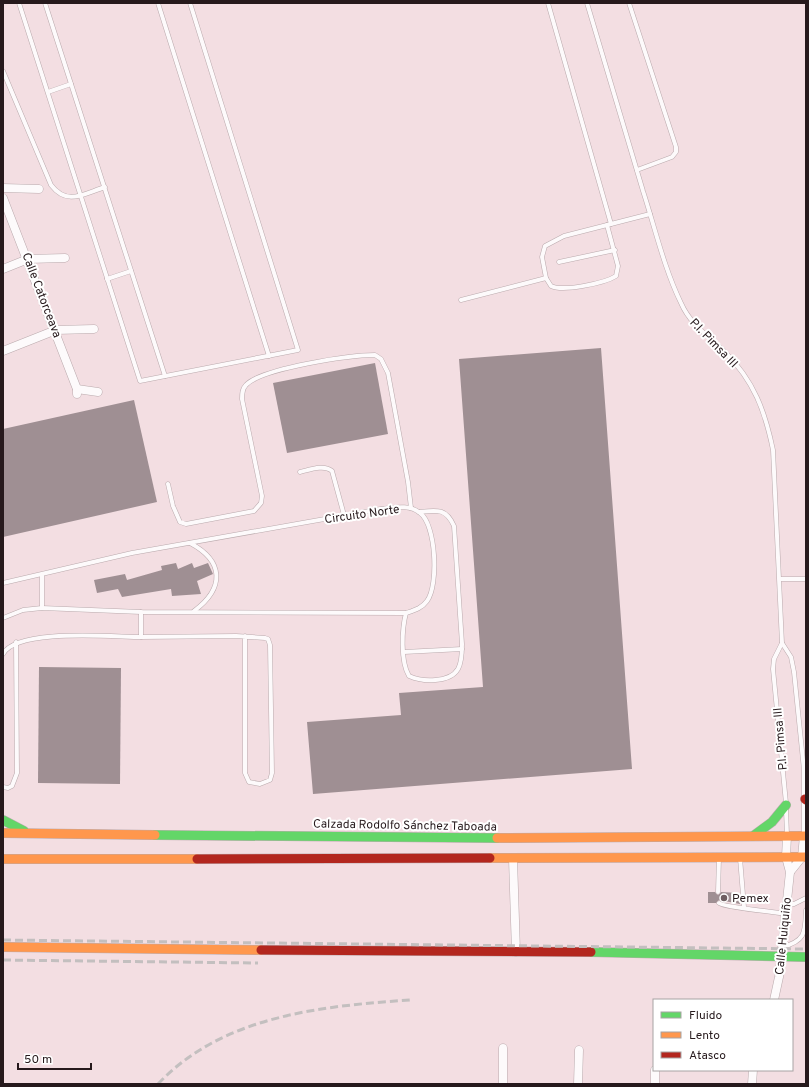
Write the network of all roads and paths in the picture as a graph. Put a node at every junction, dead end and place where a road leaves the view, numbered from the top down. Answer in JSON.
{"nodes":[{"id":1,"x":19,"y":3,"type":"edge"},
{"id":2,"x":45,"y":3,"type":"edge"},
{"id":3,"x":158,"y":3,"type":"edge"},
{"id":4,"x":190,"y":3,"type":"edge"},
{"id":5,"x":548,"y":3,"type":"edge"},
{"id":6,"x":587,"y":3,"type":"edge"},
{"id":7,"x":629,"y":3,"type":"edge"},
{"id":8,"x":3,"y":71,"type":"edge"},
{"id":9,"x":71,"y":84,"type":"junction"},
{"id":10,"x":48,"y":92,"type":"junction"},
{"id":11,"x":637,"y":170,"type":"junction"},
{"id":12,"x":3,"y":188,"type":"edge"},
{"id":13,"x":104,"y":188,"type":"junction"},
{"id":14,"x":39,"y":189,"type":"dead end"},
{"id":15,"x":81,"y":195,"type":"junction"},
{"id":16,"x":3,"y":198,"type":"edge"},
{"id":17,"x":650,"y":214,"type":"junction"},
{"id":18,"x":609,"y":224,"type":"junction"},
{"id":19,"x":615,"y":250,"type":"junction"},
{"id":20,"x":65,"y":258,"type":"dead end"},
{"id":21,"x":28,"y":259,"type":"junction"},
{"id":22,"x":560,"y":262,"type":"dead end"},
{"id":23,"x":3,"y":269,"type":"edge"},
{"id":24,"x":132,"y":271,"type":"junction"},
{"id":25,"x":546,"y":278,"type":"junction"},
{"id":26,"x":107,"y":279,"type":"junction"},
{"id":27,"x":461,"y":300,"type":"dead end"},
{"id":28,"x":94,"y":329,"type":"dead end"},
{"id":29,"x":56,"y":330,"type":"junction"},
{"id":30,"x":3,"y":351,"type":"edge"},
{"id":31,"x":268,"y":356,"type":"junction"},
{"id":32,"x":165,"y":376,"type":"junction"},
{"id":33,"x":98,"y":392,"type":"dead end"},
{"id":34,"x":300,"y":472,"type":"dead end"},
{"id":35,"x":168,"y":484,"type":"dead end"},
{"id":36,"x":411,"y":508,"type":"junction"},
{"id":37,"x":419,"y":512,"type":"junction"},
{"id":38,"x":344,"y":515,"type":"junction"},
{"id":39,"x":189,"y":542,"type":"junction"},
{"id":40,"x":42,"y":574,"type":"junction"},
{"id":41,"x":780,"y":579,"type":"junction"},
{"id":42,"x":806,"y":579,"type":"edge"},
{"id":43,"x":3,"y":583,"type":"edge"},
{"id":44,"x":42,"y":608,"type":"junction"},
{"id":45,"x":193,"y":611,"type":"junction"},
{"id":46,"x":141,"y":612,"type":"junction"},
{"id":47,"x":406,"y":613,"type":"junction"},
{"id":48,"x":3,"y":618,"type":"edge"},
{"id":49,"x":245,"y":636,"type":"junction"},
{"id":50,"x":141,"y":637,"type":"junction"},
{"id":51,"x":16,"y":642,"type":"junction"},
{"id":52,"x":782,"y":643,"type":"junction"},
{"id":53,"x":462,"y":649,"type":"junction"},
{"id":54,"x":404,"y":652,"type":"junction"},
{"id":55,"x":3,"y":654,"type":"edge"},
{"id":56,"x":3,"y":787,"type":"edge"},
{"id":57,"x":806,"y":800,"type":"edge"},
{"id":58,"x":786,"y":805,"type":"junction"},
{"id":59,"x":3,"y":820,"type":"edge"},
{"id":60,"x":3,"y":833,"type":"edge"},
{"id":61,"x":28,"y":833,"type":"junction"},
{"id":62,"x":753,"y":836,"type":"junction"},
{"id":63,"x":787,"y":836,"type":"junction"},
{"id":64,"x":805,"y":836,"type":"edge"},
{"id":65,"x":786,"y":857,"type":"junction"},
{"id":66,"x":804,"y":857,"type":"edge"},
{"id":67,"x":719,"y":858,"type":"junction"},
{"id":68,"x":740,"y":858,"type":"junction"},
{"id":69,"x":3,"y":859,"type":"edge"},
{"id":70,"x":513,"y":859,"type":"junction"},
{"id":71,"x":790,"y":872,"type":"junction"},
{"id":72,"x":718,"y":892,"type":"dead end"},
{"id":73,"x":806,"y":898,"type":"edge"},
{"id":74,"x":719,"y":903,"type":"dead end"},
{"id":75,"x":787,"y":904,"type":"junction"},
{"id":76,"x":744,"y":907,"type":"junction"},
{"id":77,"x":806,"y":910,"type":"edge"},
{"id":78,"x":786,"y":914,"type":"junction"},
{"id":79,"x":3,"y":947,"type":"edge"},
{"id":80,"x":782,"y":947,"type":"junction"},
{"id":81,"x":516,"y":952,"type":"junction"},
{"id":82,"x":781,"y":956,"type":"junction"},
{"id":83,"x":806,"y":957,"type":"edge"},
{"id":84,"x":774,"y":999,"type":"edge"},
{"id":85,"x":503,"y":1048,"type":"dead end"},
{"id":86,"x":579,"y":1050,"type":"dead end"},
{"id":87,"x":655,"y":1071,"type":"edge"},
{"id":88,"x":753,"y":1071,"type":"edge"},
{"id":89,"x":503,"y":1084,"type":"edge"},
{"id":90,"x":578,"y":1084,"type":"edge"},
{"id":91,"x":655,"y":1084,"type":"edge"},
{"id":92,"x":752,"y":1084,"type":"edge"}],
"edges":[{"from":1,"to":10,"type":"lane"},
{"from":2,"to":9,"type":"lane"},
{"from":3,"to":31,"type":"lane"},
{"from":4,"to":31,"type":"lane"},
{"from":5,"to":18,"type":"lane"},
{"from":6,"to":11,"type":"lane","name":"P.I. Pimsa III"},
{"from":7,"to":11,"type":"lane"},
{"from":8,"to":15,"type":"lane"},
{"from":9,"to":10,"type":"lane"},
{"from":9,"to":13,"type":"lane"},
{"from":10,"to":15,"type":"lane"},
{"from":11,"to":17,"type":"lane","name":"P.I. Pimsa III"},
{"from":12,"to":14,"type":"street"},
{"from":13,"to":15,"type":"lane"},
{"from":13,"to":24,"type":"lane"},
{"from":15,"to":26,"type":"lane"},
{"from":16,"to":21,"type":"street","name":"Calle Catorceava"},
{"from":17,"to":18,"type":"lane"},
{"from":17,"to":41,"type":"lane","name":"P.I. Pimsa III"},
{"from":18,"to":19,"type":"lane"},
{"from":18,"to":25,"type":"lane"},
{"from":19,"to":22,"type":"lane"},
{"from":19,"to":25,"type":"lane"},
{"from":20,"to":21,"type":"street"},
{"from":21,"to":23,"type":"street"},
{"from":21,"to":29,"type":"street","name":"Calle Catorceava"},
{"from":24,"to":26,"type":"lane"},
{"from":24,"to":32,"type":"lane"},
{"from":25,"to":27,"type":"lane"},
{"from":26,"to":32,"type":"lane"},
{"from":28,"to":29,"type":"street"},
{"from":29,"to":30,"type":"street"},
{"from":29,"to":33,"type":"street","name":"Calle Catorceava"},
{"from":31,"to":32,"type":"lane"},
{"from":34,"to":38,"type":"lane"},
{"from":35,"to":36,"type":"lane"},
{"from":36,"to":37,"type":"lane","name":"Circuito Norte"},
{"from":36,"to":38,"type":"lane","name":"Circuito Norte"},
{"from":37,"to":47,"type":"lane"},
{"from":37,"to":53,"type":"lane"},
{"from":38,"to":39,"type":"lane","name":"Circuito Norte"},
{"from":39,"to":40,"type":"lane","name":"Circuito Norte"},
{"from":39,"to":45,"type":"lane"},
{"from":40,"to":43,"type":"lane","name":"Circuito Norte"},
{"from":40,"to":44,"type":"lane"},
{"from":41,"to":42,"type":"lane"},
{"from":41,"to":52,"type":"lane","name":"P.I. Pimsa III"},
{"from":44,"to":46,"type":"lane"},
{"from":44,"to":48,"type":"lane"},
{"from":45,"to":46,"type":"lane"},
{"from":45,"to":47,"type":"lane"},
{"from":46,"to":50,"type":"lane"},
{"from":47,"to":54,"type":"lane"},
{"from":49,"to":49,"type":"lane"},
{"from":49,"to":50,"type":"lane"},
{"from":50,"to":51,"type":"lane"},
{"from":51,"to":55,"type":"lane"},
{"from":51,"to":56,"type":"lane"},
{"from":52,"to":57,"type":"lane","name":"P.I. Pimsa III"},
{"from":52,"to":58,"type":"lane","name":"P.I. Pimsa III"},
{"from":53,"to":54,"type":"lane"},
{"from":53,"to":54,"type":"lane"},
{"from":57,"to":64,"type":"lane","name":"P.I. Pimsa III"},
{"from":58,"to":62,"type":"main road"},
{"from":58,"to":63,"type":"lane","name":"P.I. Pimsa III"},
{"from":59,"to":61,"type":"main road"},
{"from":60,"to":61,"type":"main road","name":"Calzada Rodolfo Sánchez Taboada"},
{"from":61,"to":62,"type":"main road","name":"Calzada Rodolfo Sánchez Taboada"},
{"from":62,"to":63,"type":"main road","name":"Calzada Rodolfo Sánchez Taboada"},
{"from":63,"to":64,"type":"main road","name":"Calzada Rodolfo Sánchez Taboada"},
{"from":63,"to":65,"type":"street","name":"Calle Huiquiño"},
{"from":64,"to":66,"type":"street"},
{"from":65,"to":66,"type":"main road"},
{"from":65,"to":68,"type":"main road"},
{"from":65,"to":71,"type":"street","name":"Calle Huiquiño"},
{"from":66,"to":71,"type":"street"},
{"from":67,"to":68,"type":"main road"},
{"from":67,"to":70,"type":"main road"},
{"from":67,"to":72,"type":"lane"},
{"from":68,"to":76,"type":"lane"},
{"from":69,"to":70,"type":"main road"},
{"from":70,"to":81,"type":"street"},
{"from":71,"to":75,"type":"street","name":"Calle Huiquiño"},
{"from":73,"to":75,"type":"lane"},
{"from":74,"to":76,"type":"lane"},
{"from":75,"to":78,"type":"street","name":"Calle Huiquiño"},
{"from":76,"to":78,"type":"lane"},
{"from":77,"to":80,"type":"lane"},
{"from":78,"to":80,"type":"street","name":"Calle Huiquiño"},
{"from":79,"to":81,"type":"main road"},
{"from":80,"to":82,"type":"street","name":"Calle Huiquiño"},
{"from":81,"to":82,"type":"main road"},
{"from":82,"to":83,"type":"main road"},
{"from":82,"to":84,"type":"street","name":"Calle Huiquiño"},
{"from":85,"to":89,"type":"street"},
{"from":86,"to":90,"type":"street"},
{"from":87,"to":91,"type":"street"},
{"from":88,"to":92,"type":"street"}]}
